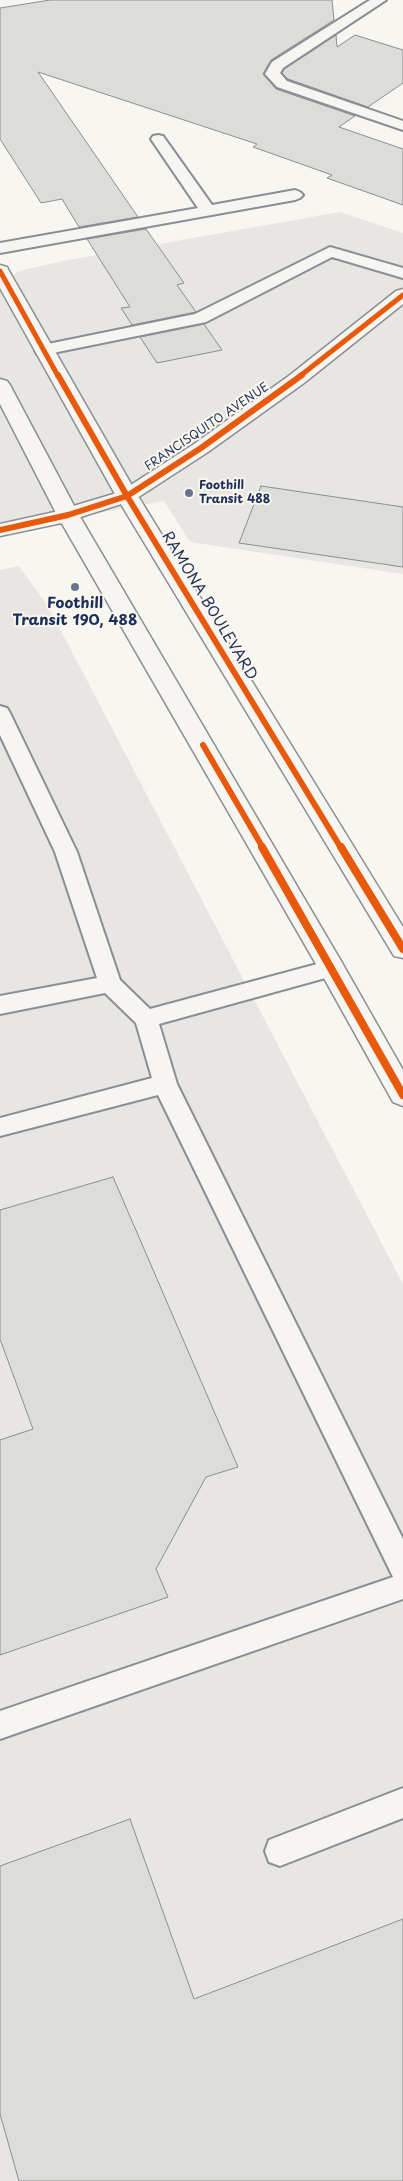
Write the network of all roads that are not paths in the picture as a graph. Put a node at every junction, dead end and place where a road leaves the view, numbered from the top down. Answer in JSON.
{"nodes":[{"id":1,"x":378,"y":0,"type":"edge"},
{"id":2,"x":403,"y":126,"type":"edge"},
{"id":3,"x":158,"y":139,"type":"dead end"},
{"id":4,"x":295,"y":194,"type":"dead end"},
{"id":5,"x":208,"y":211,"type":"junction"},
{"id":6,"x":0,"y":248,"type":"edge"},
{"id":7,"x":0,"y":271,"type":"edge"},
{"id":8,"x":403,"y":273,"type":"edge"},
{"id":9,"x":403,"y":295,"type":"edge"},
{"id":10,"x":43,"y":350,"type":"junction"},
{"id":11,"x":0,"y":386,"type":"edge"},
{"id":12,"x":127,"y":496,"type":"junction"},
{"id":13,"x":68,"y":515,"type":"junction"},
{"id":14,"x":0,"y":530,"type":"edge"},
{"id":15,"x":0,"y":713,"type":"edge"},
{"id":16,"x":403,"y":950,"type":"edge"},
{"id":17,"x":332,"y":968,"type":"junction"},
{"id":18,"x":110,"y":984,"type":"junction"},
{"id":19,"x":0,"y":1005,"type":"edge"},
{"id":20,"x":146,"y":1019,"type":"junction"},
{"id":21,"x":164,"y":1084,"type":"junction"},
{"id":22,"x":403,"y":1095,"type":"edge"},
{"id":23,"x":0,"y":1127,"type":"edge"},
{"id":24,"x":403,"y":1568,"type":"edge"},
{"id":25,"x":403,"y":1586,"type":"edge"},
{"id":26,"x":0,"y":1725,"type":"edge"},
{"id":27,"x":403,"y":1803,"type":"edge"},
{"id":28,"x":280,"y":1852,"type":"dead end"}],
"edges":[{"from":1,"to":2,"type":"lane"},
{"from":3,"to":5,"type":"lane"},
{"from":4,"to":5,"type":"lane"},
{"from":5,"to":6,"type":"lane"},
{"from":7,"to":10,"type":"main road","name":"RAMONA BOULEVARD"},
{"from":8,"to":10,"type":"lane"},
{"from":9,"to":12,"type":"main road","name":"FRANCISQUITO AVENUE"},
{"from":10,"to":12,"type":"main road","name":"RAMONA BOULEVARD"},
{"from":11,"to":13,"type":"main road"},
{"from":12,"to":13,"type":"main road","name":"FRANCISQUITO AVENUE"},
{"from":12,"to":16,"type":"main road","name":"RAMONA BOULEVARD"},
{"from":13,"to":14,"type":"main road","name":"FRANCISQUITO AVENUE"},
{"from":13,"to":17,"type":"main road"},
{"from":15,"to":18,"type":"lane"},
{"from":17,"to":20,"type":"lane"},
{"from":17,"to":22,"type":"main road"},
{"from":18,"to":19,"type":"lane"},
{"from":18,"to":20,"type":"lane"},
{"from":20,"to":21,"type":"lane"},
{"from":21,"to":23,"type":"lane"},
{"from":21,"to":24,"type":"lane"},
{"from":25,"to":26,"type":"lane"},
{"from":27,"to":28,"type":"lane"}]}
